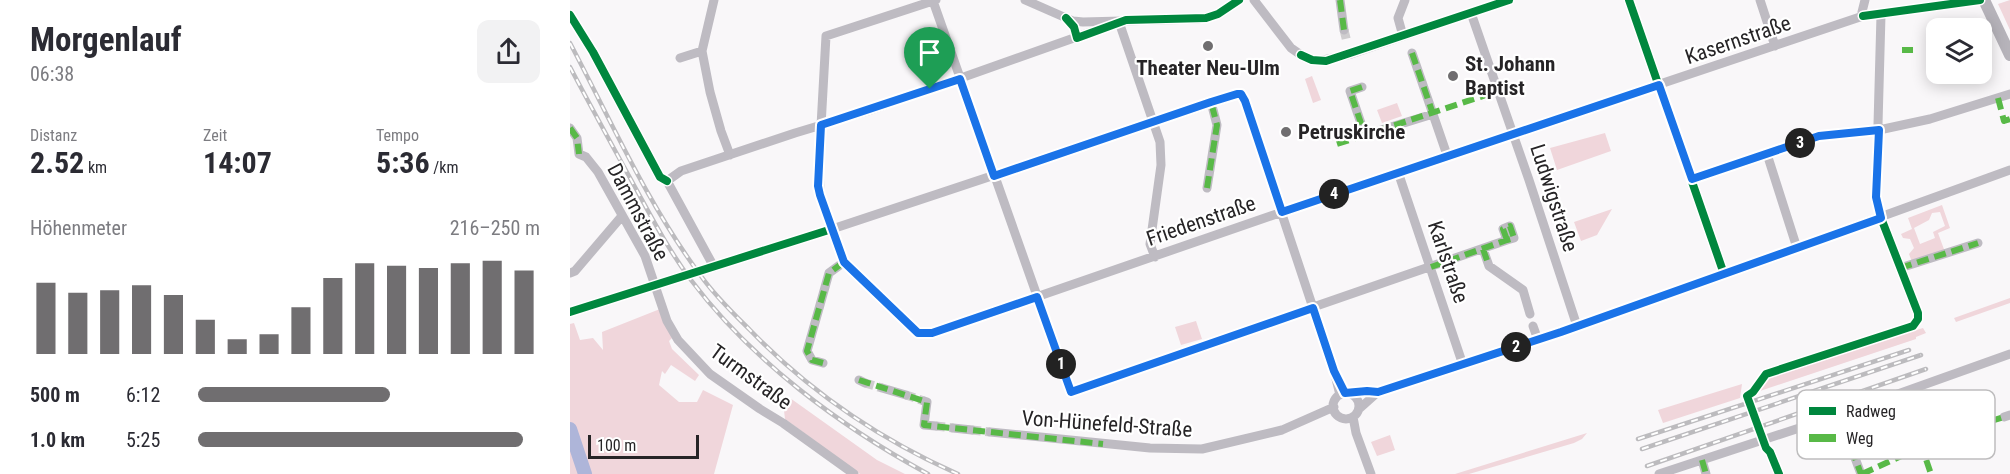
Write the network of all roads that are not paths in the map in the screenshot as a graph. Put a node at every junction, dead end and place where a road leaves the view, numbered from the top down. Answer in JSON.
{"nodes":[{"id":1,"x":714,"y":0,"type":"edge"},
{"id":2,"x":1025,"y":0,"type":"edge"},
{"id":3,"x":1239,"y":0,"type":"edge"},
{"id":4,"x":1254,"y":0,"type":"edge"},
{"id":5,"x":1340,"y":0,"type":"edge"},
{"id":6,"x":1405,"y":0,"type":"edge"},
{"id":7,"x":1509,"y":0,"type":"edge"},
{"id":8,"x":1629,"y":0,"type":"edge"},
{"id":9,"x":1760,"y":0,"type":"edge"},
{"id":10,"x":1865,"y":0,"type":"edge"},
{"id":11,"x":1982,"y":0,"type":"edge"},
{"id":12,"x":934,"y":1,"type":"edge"},
{"id":13,"x":1471,"y":13,"type":"junction"},
{"id":14,"x":1881,"y":15,"type":"junction"},
{"id":15,"x":1863,"y":16,"type":"junction"},
{"id":16,"x":1066,"y":18,"type":"junction"},
{"id":17,"x":1119,"y":22,"type":"junction"},
{"id":18,"x":1344,"y":30,"type":"tunnel mouth"},
{"id":19,"x":1403,"y":36,"type":"junction"},
{"id":20,"x":1077,"y":38,"type":"junction"},
{"id":21,"x":1347,"y":42,"type":"tunnel mouth"},
{"id":22,"x":1775,"y":46,"type":"junction"},
{"id":23,"x":702,"y":51,"type":"junction"},
{"id":24,"x":1412,"y":53,"type":"dead end"},
{"id":25,"x":1351,"y":54,"type":"junction"},
{"id":26,"x":2010,"y":55,"type":"edge"},
{"id":27,"x":680,"y":58,"type":"dead end"},
{"id":28,"x":960,"y":79,"type":"junction"},
{"id":29,"x":1659,"y":85,"type":"junction"},
{"id":30,"x":1362,"y":87,"type":"dead end"},
{"id":31,"x":2010,"y":94,"type":"edge"},
{"id":32,"x":1211,"y":102,"type":"junction"},
{"id":33,"x":1433,"y":114,"type":"junction"},
{"id":34,"x":1153,"y":122,"type":"junction"},
{"id":35,"x":821,"y":125,"type":"junction"},
{"id":36,"x":570,"y":128,"type":"edge"},
{"id":37,"x":1879,"y":130,"type":"junction"},
{"id":38,"x":1513,"y":133,"type":"junction"},
{"id":39,"x":1767,"y":154,"type":"junction"},
{"id":40,"x":574,"y":155,"type":"edge"},
{"id":41,"x":730,"y":155,"type":"junction"},
{"id":42,"x":1447,"y":155,"type":"junction"},
{"id":43,"x":2010,"y":170,"type":"edge"},
{"id":44,"x":1398,"y":172,"type":"junction"},
{"id":45,"x":994,"y":176,"type":"junction"},
{"id":46,"x":1692,"y":179,"type":"junction"},
{"id":47,"x":1207,"y":188,"type":"dead end"},
{"id":48,"x":1282,"y":212,"type":"junction"},
{"id":49,"x":622,"y":216,"type":"junction"},
{"id":50,"x":1881,"y":218,"type":"junction"},
{"id":51,"x":832,"y":229,"type":"junction"},
{"id":52,"x":1507,"y":240,"type":"dead end"},
{"id":53,"x":1978,"y":243,"type":"dead end"},
{"id":54,"x":1797,"y":248,"type":"junction"},
{"id":55,"x":1483,"y":249,"type":"junction"},
{"id":56,"x":1155,"y":256,"type":"junction"},
{"id":57,"x":844,"y":262,"type":"junction"},
{"id":58,"x":714,"y":267,"type":"junction"},
{"id":59,"x":1431,"y":267,"type":"junction"},
{"id":60,"x":1900,"y":268,"type":"junction"},
{"id":61,"x":701,"y":270,"type":"tunnel mouth"},
{"id":62,"x":570,"y":273,"type":"edge"},
{"id":63,"x":1724,"y":274,"type":"junction"},
{"id":64,"x":676,"y":278,"type":"tunnel mouth"},
{"id":65,"x":655,"y":285,"type":"junction"},
{"id":66,"x":1037,"y":297,"type":"junction"},
{"id":67,"x":1915,"y":306,"type":"dead end"},
{"id":68,"x":1313,"y":308,"type":"junction"},
{"id":69,"x":570,"y":312,"type":"edge"},
{"id":70,"x":1530,"y":314,"type":"dead end"},
{"id":71,"x":1533,"y":326,"type":"dead end"},
{"id":72,"x":1577,"y":326,"type":"junction"},
{"id":73,"x":1538,"y":340,"type":"junction"},
{"id":74,"x":2010,"y":354,"type":"edge"},
{"id":75,"x":823,"y":363,"type":"dead end"},
{"id":76,"x":1463,"y":365,"type":"junction"},
{"id":77,"x":882,"y":388,"type":"tunnel mouth"},
{"id":78,"x":1909,"y":390,"type":"edge"},
{"id":79,"x":1378,"y":392,"type":"junction"},
{"id":80,"x":1345,"y":394,"type":"junction"},
{"id":81,"x":906,"y":395,"type":"tunnel mouth"},
{"id":82,"x":924,"y":401,"type":"dead end"},
{"id":83,"x":1331,"y":410,"type":"junction"},
{"id":84,"x":1353,"y":415,"type":"junction"},
{"id":85,"x":936,"y":426,"type":"dead end"},
{"id":86,"x":953,"y":428,"type":"tunnel mouth"},
{"id":87,"x":1797,"y":429,"type":"edge"},
{"id":88,"x":972,"y":430,"type":"tunnel mouth"},
{"id":89,"x":990,"y":432,"type":"tunnel mouth"},
{"id":90,"x":1855,"y":459,"type":"edge"},
{"id":91,"x":1702,"y":460,"type":"junction"},
{"id":92,"x":854,"y":474,"type":"edge"},
{"id":93,"x":1371,"y":474,"type":"edge"},
{"id":94,"x":1659,"y":474,"type":"edge"},
{"id":95,"x":1706,"y":474,"type":"edge"},
{"id":96,"x":1861,"y":474,"type":"edge"}],
"edges":[{"from":1,"to":23,"type":"street"},
{"from":2,"to":16,"type":"street"},
{"from":3,"to":17,"type":"street"},
{"from":4,"to":25,"type":"street"},
{"from":5,"to":18,"type":"street"},
{"from":6,"to":19,"type":"street"},
{"from":7,"to":13,"type":"street"},
{"from":8,"to":29,"type":"street"},
{"from":9,"to":22,"type":"street"},
{"from":10,"to":15,"type":"street"},
{"from":11,"to":14,"type":"street","name":"Kasernstraße"},
{"from":11,"to":26,"type":"main road"},
{"from":12,"to":28,"type":"street"},
{"from":12,"to":35,"type":"street"},
{"from":13,"to":19,"type":"street"},
{"from":13,"to":38,"type":"street","name":"Ludwigstraße"},
{"from":14,"to":15,"type":"street","name":"Kasernstraße"},
{"from":14,"to":37,"type":"street"},
{"from":15,"to":22,"type":"street","name":"Kasernstraße"},
{"from":16,"to":17,"type":"street"},
{"from":16,"to":20,"type":"street"},
{"from":17,"to":20,"type":"street"},
{"from":17,"to":34,"type":"street"},
{"from":19,"to":25,"type":"street"},
{"from":20,"to":28,"type":"street"},
{"from":21,"to":25,"type":"street"},
{"from":22,"to":29,"type":"street","name":"Kasernstraße"},
{"from":23,"to":27,"type":"street"},
{"from":23,"to":41,"type":"street"},
{"from":24,"to":33,"type":"street"},
{"from":28,"to":35,"type":"street"},
{"from":28,"to":45,"type":"street"},
{"from":29,"to":38,"type":"street","name":"Kasernstraße"},
{"from":29,"to":46,"type":"street"},
{"from":30,"to":33,"type":"street"},
{"from":31,"to":37,"type":"street"},
{"from":32,"to":34,"type":"street"},
{"from":32,"to":47,"type":"street"},
{"from":32,"to":48,"type":"street"},
{"from":33,"to":42,"type":"street"},
{"from":34,"to":45,"type":"street"},
{"from":34,"to":56,"type":"street"},
{"from":35,"to":41,"type":"street"},
{"from":35,"to":51,"type":"street"},
{"from":36,"to":40,"type":"street","name":"Dammstraße"},
{"from":37,"to":39,"type":"street"},
{"from":37,"to":50,"type":"street"},
{"from":38,"to":42,"type":"street","name":"Friedenstraße"},
{"from":38,"to":72,"type":"street","name":"Ludwigstraße"},
{"from":39,"to":46,"type":"street"},
{"from":39,"to":54,"type":"street"},
{"from":40,"to":49,"type":"street","name":"Dammstraße"},
{"from":41,"to":58,"type":"street"},
{"from":42,"to":44,"type":"street","name":"Friedenstraße"},
{"from":43,"to":50,"type":"street"},
{"from":44,"to":48,"type":"street","name":"Friedenstraße"},
{"from":44,"to":59,"type":"street","name":"Karlstraße"},
{"from":45,"to":51,"type":"street"},
{"from":45,"to":66,"type":"street"},
{"from":46,"to":63,"type":"street"},
{"from":48,"to":56,"type":"street","name":"Friedenstraße"},
{"from":48,"to":68,"type":"street"},
{"from":49,"to":62,"type":"street"},
{"from":49,"to":65,"type":"street","name":"Dammstraße"},
{"from":50,"to":54,"type":"street"},
{"from":50,"to":60,"type":"street"},
{"from":51,"to":57,"type":"street"},
{"from":51,"to":58,"type":"street"},
{"from":52,"to":55,"type":"street"},
{"from":53,"to":60,"type":"street"},
{"from":54,"to":63,"type":"street"},
{"from":55,"to":59,"type":"street"},
{"from":55,"to":70,"type":"street"},
{"from":56,"to":66,"type":"street","name":"Friedenstraße"},
{"from":57,"to":66,"type":"street","name":"Friedenstraße"},
{"from":57,"to":75,"type":"street"},
{"from":58,"to":61,"type":"street"},
{"from":59,"to":68,"type":"street"},
{"from":59,"to":76,"type":"street","name":"Karlstraße"},
{"from":60,"to":67,"type":"street"},
{"from":63,"to":72,"type":"street"},
{"from":64,"to":65,"type":"street"},
{"from":65,"to":69,"type":"street"},
{"from":65,"to":92,"type":"street","name":"Turmstraße"},
{"from":66,"to":68,"type":"street"},
{"from":68,"to":80,"type":"street"},
{"from":71,"to":73,"type":"street"},
{"from":72,"to":73,"type":"street"},
{"from":73,"to":76,"type":"street"},
{"from":74,"to":78,"type":"street"},
{"from":76,"to":79,"type":"street"},
{"from":77,"to":81,"type":"street"},
{"from":79,"to":80,"type":"street"},
{"from":79,"to":84,"type":"street"},
{"from":80,"to":83,"type":"street"},
{"from":80,"to":84,"type":"street"},
{"from":82,"to":85,"type":"street"},
{"from":83,"to":84,"type":"street"},
{"from":83,"to":89,"type":"street","name":"Von-Hünefeld-Straße"},
{"from":84,"to":93,"type":"street"},
{"from":86,"to":88,"type":"street"},
{"from":87,"to":91,"type":"street"},
{"from":90,"to":96,"type":"street"},
{"from":91,"to":94,"type":"street"},
{"from":91,"to":95,"type":"street"}]}
